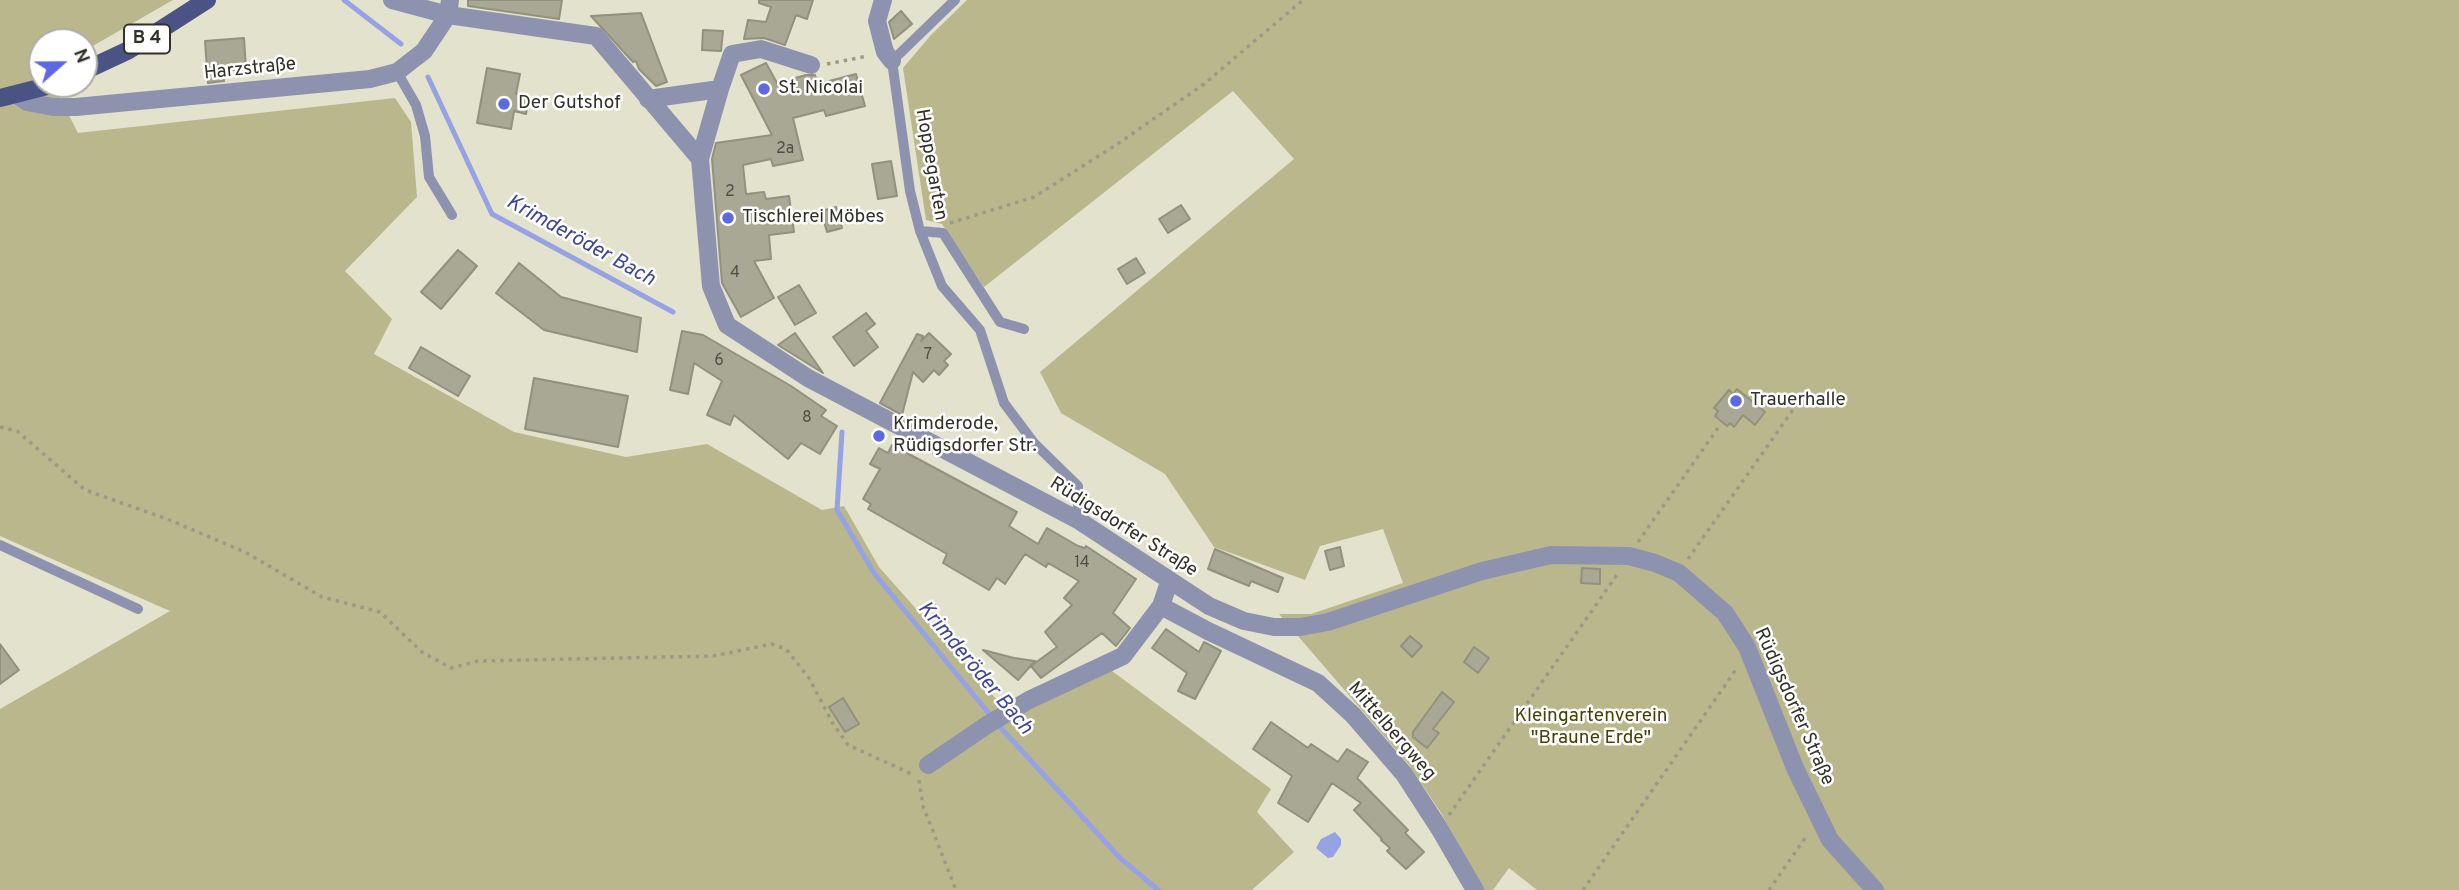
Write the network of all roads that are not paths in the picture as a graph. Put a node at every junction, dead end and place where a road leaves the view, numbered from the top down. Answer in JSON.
{"nodes":[{"id":1,"x":207,"y":0,"type":"edge"},
{"id":2,"x":392,"y":0,"type":"edge"},
{"id":3,"x":883,"y":0,"type":"edge"},
{"id":4,"x":956,"y":0,"type":"edge"},
{"id":5,"x":449,"y":8,"type":"edge"},
{"id":6,"x":889,"y":57,"type":"junction"},
{"id":7,"x":98,"y":64,"type":"edge"},
{"id":8,"x":811,"y":65,"type":"road end"},
{"id":9,"x":397,"y":72,"type":"junction"},
{"id":10,"x":720,"y":89,"type":"junction"},
{"id":11,"x":28,"y":91,"type":"edge"},
{"id":12,"x":9,"y":96,"type":"edge"},
{"id":13,"x":648,"y":99,"type":"junction"},
{"id":14,"x":700,"y":159,"type":"junction"},
{"id":15,"x":452,"y":215,"type":"dead end"},
{"id":16,"x":920,"y":231,"type":"junction"},
{"id":17,"x":1024,"y":329,"type":"dead end"},
{"id":18,"x":1078,"y":520,"type":"junction"},
{"id":19,"x":0,"y":545,"type":"edge"},
{"id":20,"x":1170,"y":582,"type":"junction"},
{"id":21,"x":1161,"y":606,"type":"junction"},
{"id":22,"x":138,"y":609,"type":"dead end"},
{"id":23,"x":923,"y":771,"type":"road end"},
{"id":24,"x":1475,"y":890,"type":"edge"},
{"id":25,"x":1875,"y":890,"type":"edge"}],
"edges":[{"from":1,"to":7,"type":"main road","number":"B 4"},
{"from":2,"to":5,"type":"street"},
{"from":3,"to":6,"type":"street","name":"Hoppegarten"},
{"from":4,"to":6,"type":"lane"},
{"from":5,"to":9,"type":"street","name":"Harzstraße"},
{"from":5,"to":13,"type":"street"},
{"from":6,"to":16,"type":"lane","name":"Hoppegarten"},
{"from":8,"to":10,"type":"street"},
{"from":9,"to":12,"type":"street","name":"Harzstraße"},
{"from":9,"to":15,"type":"lane"},
{"from":10,"to":13,"type":"street"},
{"from":10,"to":14,"type":"street"},
{"from":11,"to":12,"type":"main road","name":"Harzstraße"},
{"from":13,"to":14,"type":"street"},
{"from":14,"to":18,"type":"street","name":"Rüdigsdorfer Straße"},
{"from":16,"to":17,"type":"lane"},
{"from":16,"to":18,"type":"lane","name":"Hoppegarten"},
{"from":18,"to":20,"type":"street","name":"Rüdigsdorfer Straße"},
{"from":19,"to":22,"type":"lane"},
{"from":20,"to":21,"type":"street"},
{"from":20,"to":25,"type":"street","name":"Rüdigsdorfer Straße"},
{"from":21,"to":23,"type":"street"},
{"from":21,"to":24,"type":"street","name":"Mittelbergweg"}]}
